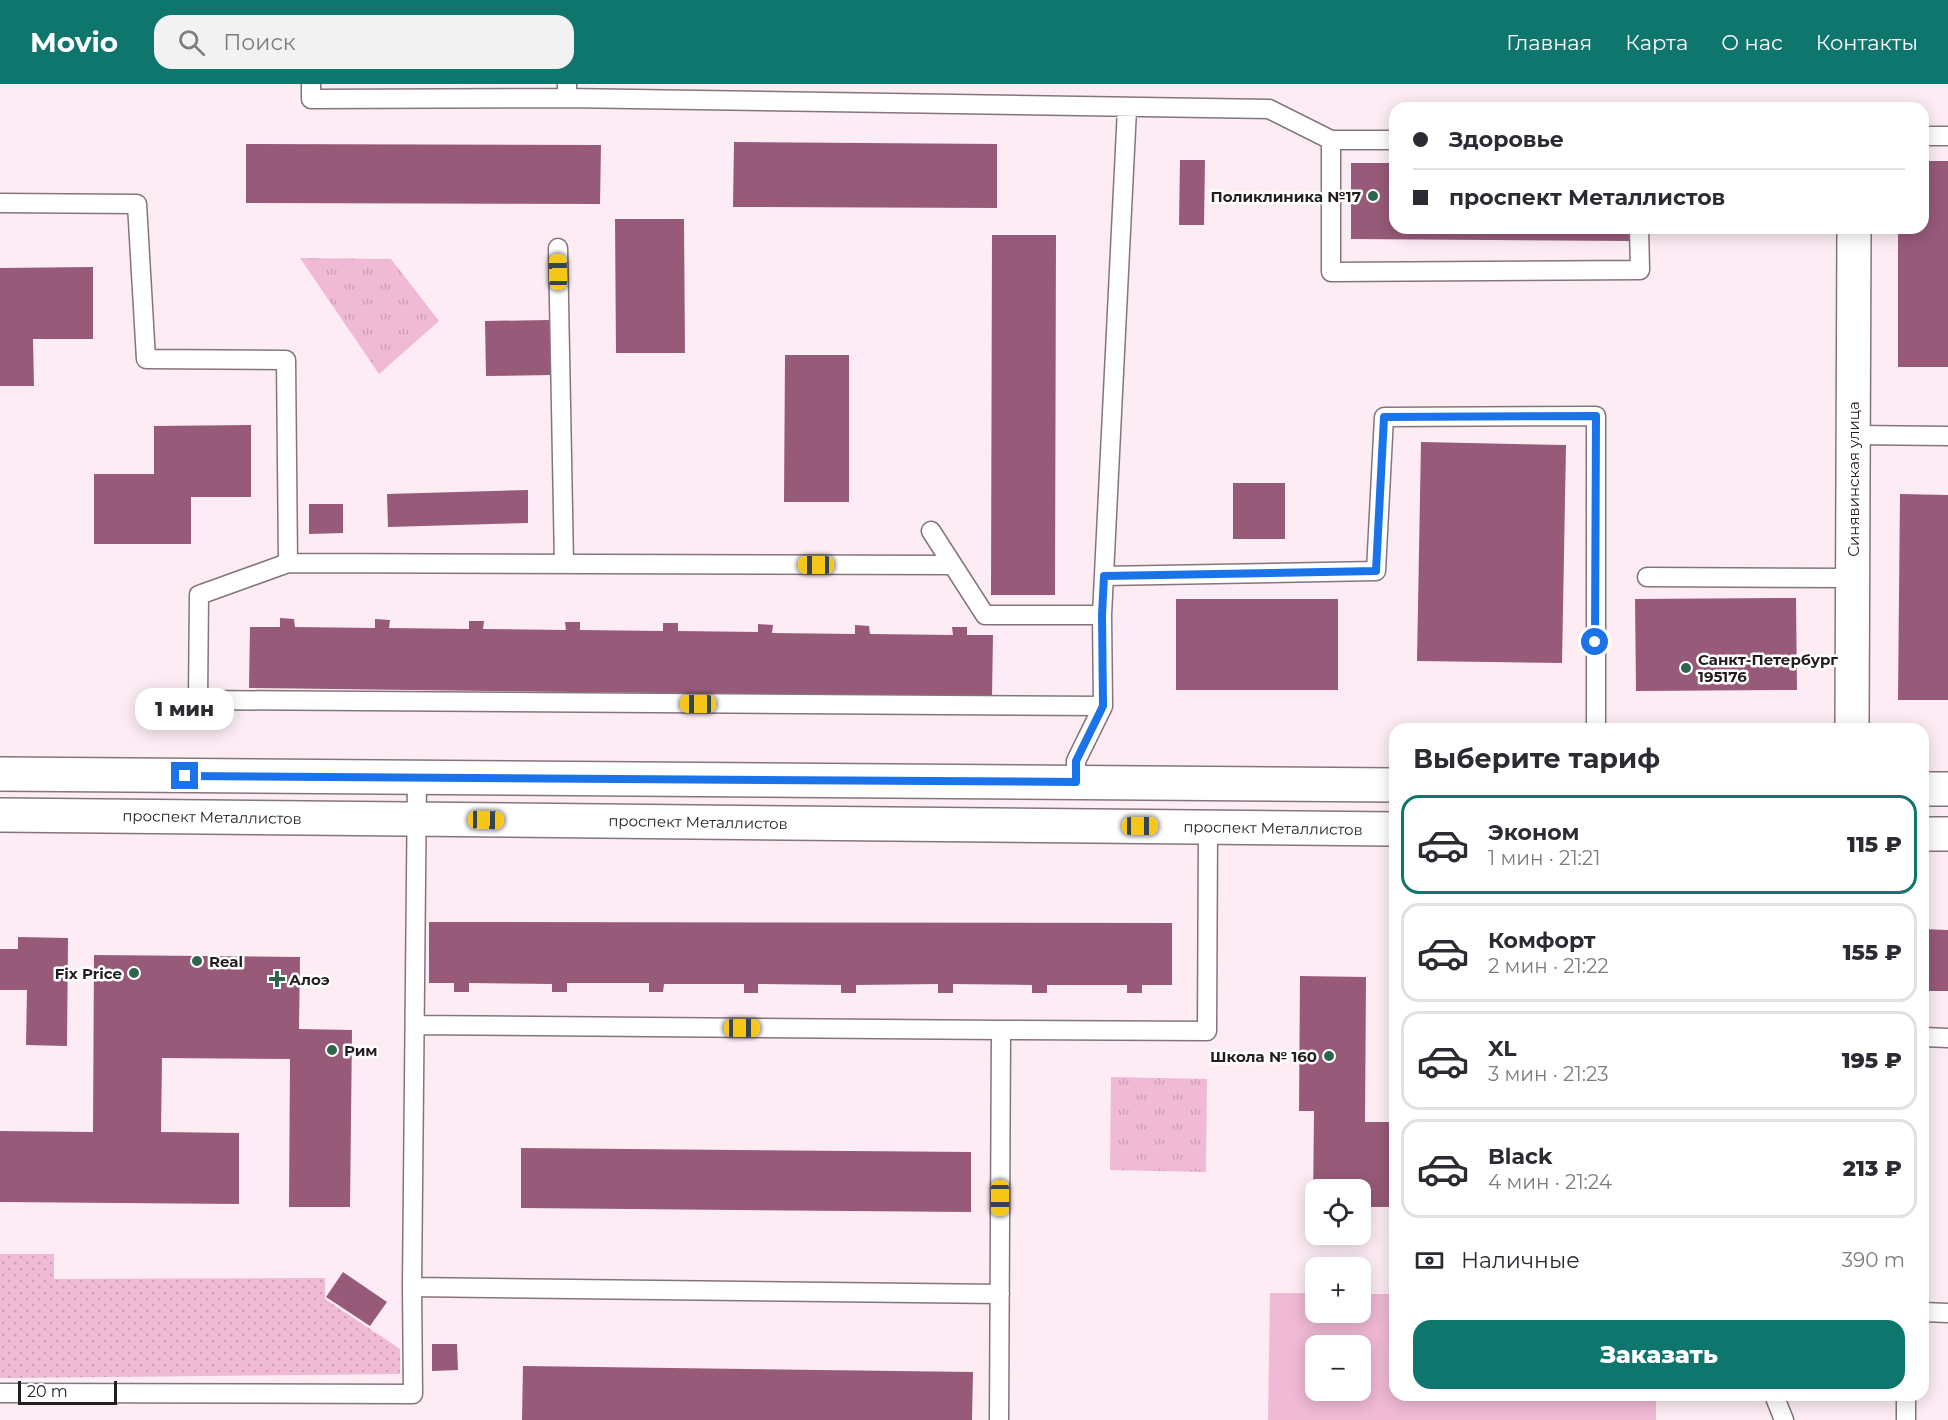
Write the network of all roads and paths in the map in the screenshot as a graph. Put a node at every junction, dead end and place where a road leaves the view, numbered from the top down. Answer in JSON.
{"nodes":[{"id":1,"x":311,"y":84,"type":"edge"},
{"id":2,"x":567,"y":91,"type":"edge"},
{"id":3,"x":1127,"y":109,"type":"junction"},
{"id":4,"x":1929,"y":136,"type":"edge"},
{"id":5,"x":1948,"y":136,"type":"edge"},
{"id":6,"x":1331,"y":140,"type":"junction"},
{"id":7,"x":1389,"y":140,"type":"edge"},
{"id":8,"x":0,"y":203,"type":"edge"},
{"id":9,"x":1639,"y":234,"type":"edge"},
{"id":10,"x":1854,"y":234,"type":"edge"},
{"id":11,"x":558,"y":248,"type":"dead end"},
{"id":12,"x":1853,"y":435,"type":"junction"},
{"id":13,"x":1948,"y":436,"type":"edge"},
{"id":14,"x":931,"y":531,"type":"dead end"},
{"id":15,"x":288,"y":563,"type":"junction"},
{"id":16,"x":564,"y":564,"type":"junction"},
{"id":17,"x":953,"y":565,"type":"junction"},
{"id":18,"x":1104,"y":576,"type":"junction"},
{"id":19,"x":1647,"y":577,"type":"dead end"},
{"id":20,"x":1853,"y":578,"type":"junction"},
{"id":21,"x":1102,"y":615,"type":"junction"},
{"id":22,"x":1103,"y":706,"type":"junction"},
{"id":23,"x":1596,"y":723,"type":"edge"},
{"id":24,"x":1852,"y":723,"type":"edge"},
{"id":25,"x":0,"y":774,"type":"edge"},
{"id":26,"x":417,"y":777,"type":"junction"},
{"id":27,"x":1076,"y":782,"type":"junction"},
{"id":28,"x":1389,"y":784,"type":"edge"},
{"id":29,"x":1929,"y":789,"type":"edge"},
{"id":30,"x":1948,"y":789,"type":"edge"},
{"id":31,"x":0,"y":815,"type":"edge"},
{"id":32,"x":416,"y":819,"type":"junction"},
{"id":33,"x":1208,"y":827,"type":"junction"},
{"id":34,"x":1389,"y":829,"type":"edge"},
{"id":35,"x":1929,"y":834,"type":"edge"},
{"id":36,"x":1948,"y":834,"type":"edge"},
{"id":37,"x":415,"y":1025,"type":"junction"},
{"id":38,"x":1001,"y":1030,"type":"junction"},
{"id":39,"x":1929,"y":1037,"type":"edge"},
{"id":40,"x":1948,"y":1038,"type":"edge"},
{"id":41,"x":412,"y":1287,"type":"junction"},
{"id":42,"x":1000,"y":1294,"type":"junction"},
{"id":43,"x":1929,"y":1312,"type":"edge"},
{"id":44,"x":1948,"y":1313,"type":"edge"},
{"id":45,"x":0,"y":1393,"type":"edge"},
{"id":46,"x":1776,"y":1401,"type":"edge"},
{"id":47,"x":1906,"y":1401,"type":"edge"},
{"id":48,"x":999,"y":1420,"type":"edge"},
{"id":49,"x":1784,"y":1420,"type":"edge"},
{"id":50,"x":1906,"y":1420,"type":"edge"}],
"edges":[{"from":1,"to":2,"type":"lane"},
{"from":2,"to":3,"type":"lane"},
{"from":3,"to":6,"type":"lane"},
{"from":3,"to":18,"type":"lane"},
{"from":4,"to":5,"type":"lane"},
{"from":6,"to":7,"type":"lane"},
{"from":6,"to":9,"type":"lane"},
{"from":8,"to":15,"type":"lane"},
{"from":10,"to":12,"type":"street","name":"Синявинская улица"},
{"from":11,"to":16,"type":"lane"},
{"from":12,"to":13,"type":"lane"},
{"from":12,"to":20,"type":"street","name":"Синявинская улица"},
{"from":14,"to":17,"type":"lane"},
{"from":15,"to":16,"type":"lane"},
{"from":15,"to":22,"type":"lane"},
{"from":16,"to":17,"type":"lane"},
{"from":17,"to":21,"type":"lane"},
{"from":18,"to":21,"type":"lane"},
{"from":18,"to":23,"type":"lane"},
{"from":19,"to":20,"type":"lane"},
{"from":20,"to":24,"type":"street","name":"Синявинская улица"},
{"from":21,"to":22,"type":"lane"},
{"from":22,"to":27,"type":"lane"},
{"from":25,"to":26,"type":"street"},
{"from":26,"to":27,"type":"street"},
{"from":26,"to":32,"type":"lane"},
{"from":27,"to":28,"type":"street"},
{"from":29,"to":30,"type":"street"},
{"from":31,"to":32,"type":"street","name":"проспект Металлистов"},
{"from":32,"to":33,"type":"street","name":"проспект Металлистов"},
{"from":32,"to":37,"type":"lane"},
{"from":33,"to":34,"type":"street","name":"проспект Металлистов"},
{"from":33,"to":38,"type":"lane"},
{"from":35,"to":36,"type":"street"},
{"from":37,"to":38,"type":"lane"},
{"from":37,"to":41,"type":"lane"},
{"from":38,"to":42,"type":"lane"},
{"from":39,"to":40,"type":"lane"},
{"from":41,"to":42,"type":"lane"},
{"from":41,"to":45,"type":"lane"},
{"from":42,"to":48,"type":"lane"},
{"from":43,"to":44,"type":"lane"},
{"from":46,"to":49,"type":"lane"},
{"from":47,"to":50,"type":"lane"}]}
